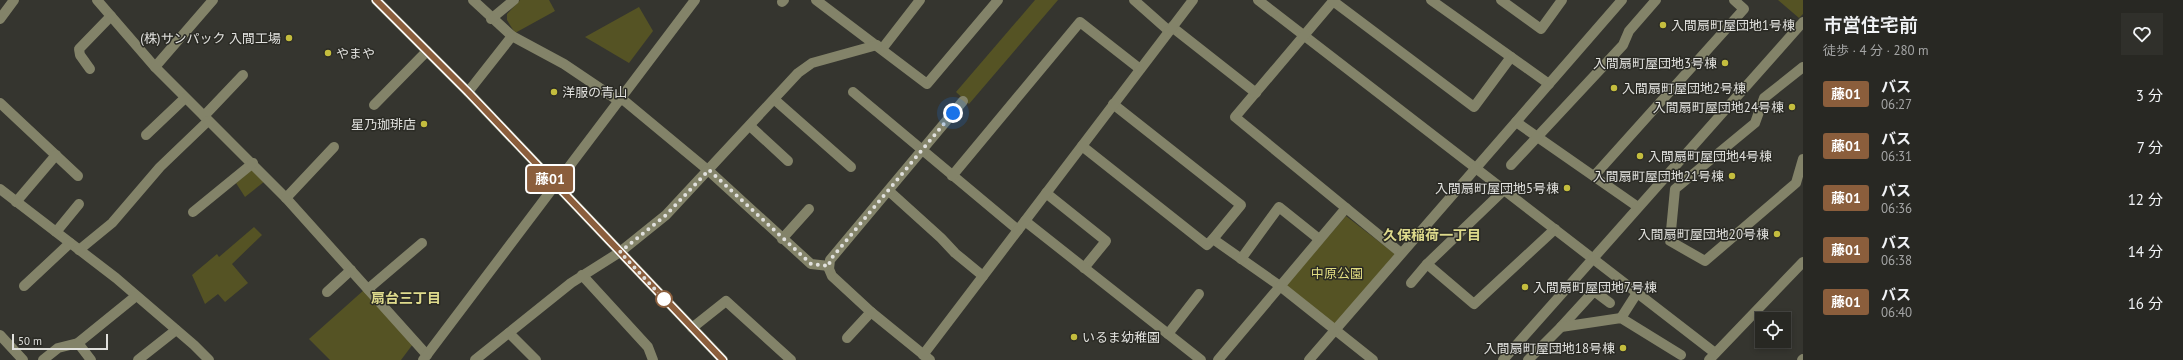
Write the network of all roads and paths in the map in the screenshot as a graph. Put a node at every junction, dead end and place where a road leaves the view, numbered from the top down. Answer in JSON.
{"nodes":[{"id":1,"x":14,"y":0,"type":"edge"},
{"id":2,"x":98,"y":0,"type":"edge"},
{"id":3,"x":213,"y":0,"type":"edge"},
{"id":4,"x":473,"y":0,"type":"edge"},
{"id":5,"x":514,"y":0,"type":"edge"},
{"id":6,"x":695,"y":0,"type":"edge"},
{"id":7,"x":816,"y":0,"type":"edge"},
{"id":8,"x":920,"y":0,"type":"edge"},
{"id":9,"x":998,"y":0,"type":"edge"},
{"id":10,"x":1134,"y":0,"type":"edge"},
{"id":11,"x":1192,"y":0,"type":"edge"},
{"id":12,"x":1259,"y":0,"type":"edge"},
{"id":13,"x":1334,"y":0,"type":"edge"},
{"id":14,"x":1431,"y":0,"type":"edge"},
{"id":15,"x":1501,"y":0,"type":"edge"},
{"id":16,"x":1562,"y":0,"type":"edge"},
{"id":17,"x":1621,"y":0,"type":"edge"},
{"id":18,"x":1656,"y":0,"type":"edge"},
{"id":19,"x":1734,"y":0,"type":"edge"},
{"id":20,"x":381,"y":2,"type":"edge"},
{"id":21,"x":111,"y":16,"type":"junction"},
{"id":22,"x":0,"y":19,"type":"edge"},
{"id":23,"x":491,"y":19,"type":"junction"},
{"id":24,"x":1803,"y":22,"type":"edge"},
{"id":25,"x":1170,"y":29,"type":"junction"},
{"id":26,"x":512,"y":36,"type":"junction"},
{"id":27,"x":1305,"y":36,"type":"junction"},
{"id":28,"x":879,"y":47,"type":"junction"},
{"id":29,"x":427,"y":51,"type":"junction"},
{"id":30,"x":1511,"y":57,"type":"junction"},
{"id":31,"x":1803,"y":67,"type":"edge"},
{"id":32,"x":154,"y":68,"type":"junction"},
{"id":33,"x":90,"y":69,"type":"dead end"},
{"id":34,"x":1140,"y":69,"type":"junction"},
{"id":35,"x":243,"y":75,"type":"dead end"},
{"id":36,"x":1549,"y":84,"type":"junction"},
{"id":37,"x":468,"y":92,"type":"junction"},
{"id":38,"x":853,"y":92,"type":"dead end"},
{"id":39,"x":1256,"y":93,"type":"junction"},
{"id":40,"x":185,"y":98,"type":"junction"},
{"id":41,"x":620,"y":100,"type":"junction"},
{"id":42,"x":775,"y":100,"type":"junction"},
{"id":43,"x":963,"y":101,"type":"dead end"},
{"id":44,"x":0,"y":103,"type":"edge"},
{"id":45,"x":1113,"y":104,"type":"junction"},
{"id":46,"x":374,"y":105,"type":"dead end"},
{"id":47,"x":206,"y":118,"type":"junction"},
{"id":48,"x":1516,"y":122,"type":"junction"},
{"id":49,"x":750,"y":126,"type":"junction"},
{"id":50,"x":146,"y":135,"type":"dead end"},
{"id":51,"x":1538,"y":137,"type":"junction"},
{"id":52,"x":1082,"y":146,"type":"junction"},
{"id":53,"x":334,"y":147,"type":"dead end"},
{"id":54,"x":923,"y":150,"type":"junction"},
{"id":55,"x":56,"y":155,"type":"junction"},
{"id":56,"x":1803,"y":159,"type":"edge"},
{"id":57,"x":788,"y":161,"type":"dead end"},
{"id":58,"x":252,"y":164,"type":"junction"},
{"id":59,"x":1512,"y":165,"type":"dead end"},
{"id":60,"x":852,"y":167,"type":"dead end"},
{"id":61,"x":1476,"y":168,"type":"junction"},
{"id":62,"x":709,"y":170,"type":"junction"},
{"id":63,"x":78,"y":176,"type":"dead end"},
{"id":64,"x":952,"y":176,"type":"junction"},
{"id":65,"x":1594,"y":176,"type":"junction"},
{"id":66,"x":556,"y":185,"type":"junction"},
{"id":67,"x":0,"y":189,"type":"edge"},
{"id":68,"x":889,"y":190,"type":"junction"},
{"id":69,"x":1504,"y":190,"type":"junction"},
{"id":70,"x":1046,"y":193,"type":"junction"},
{"id":71,"x":286,"y":198,"type":"junction"},
{"id":72,"x":16,"y":202,"type":"junction"},
{"id":73,"x":79,"y":204,"type":"dead end"},
{"id":74,"x":1638,"y":207,"type":"junction"},
{"id":75,"x":1346,"y":208,"type":"junction"},
{"id":76,"x":809,"y":209,"type":"dead end"},
{"id":77,"x":193,"y":212,"type":"dead end"},
{"id":78,"x":1025,"y":221,"type":"junction"},
{"id":79,"x":1555,"y":229,"type":"junction"},
{"id":80,"x":1018,"y":230,"type":"junction"},
{"id":81,"x":56,"y":232,"type":"junction"},
{"id":82,"x":782,"y":239,"type":"junction"},
{"id":83,"x":1213,"y":239,"type":"junction"},
{"id":84,"x":1319,"y":240,"type":"junction"},
{"id":85,"x":70,"y":243,"type":"junction"},
{"id":86,"x":422,"y":243,"type":"dead end"},
{"id":87,"x":79,"y":250,"type":"junction"},
{"id":88,"x":620,"y":252,"type":"junction"},
{"id":89,"x":1401,"y":253,"type":"junction"},
{"id":90,"x":1240,"y":258,"type":"junction"},
{"id":91,"x":1594,"y":259,"type":"junction"},
{"id":92,"x":1803,"y":262,"type":"edge"},
{"id":93,"x":1427,"y":264,"type":"junction"},
{"id":94,"x":829,"y":266,"type":"junction"},
{"id":95,"x":1084,"y":268,"type":"junction"},
{"id":96,"x":351,"y":270,"type":"junction"},
{"id":97,"x":582,"y":275,"type":"junction"},
{"id":98,"x":983,"y":276,"type":"junction"},
{"id":99,"x":1411,"y":283,"type":"dead end"},
{"id":100,"x":24,"y":286,"type":"dead end"},
{"id":101,"x":1280,"y":286,"type":"junction"},
{"id":102,"x":368,"y":289,"type":"junction"},
{"id":103,"x":327,"y":292,"type":"dead end"},
{"id":104,"x":1637,"y":293,"type":"junction"},
{"id":105,"x":1199,"y":294,"type":"dead end"},
{"id":106,"x":136,"y":296,"type":"junction"},
{"id":107,"x":1610,"y":303,"type":"dead end"},
{"id":108,"x":870,"y":312,"type":"junction"},
{"id":109,"x":1621,"y":318,"type":"junction"},
{"id":110,"x":1561,"y":327,"type":"junction"},
{"id":111,"x":692,"y":328,"type":"junction"},
{"id":112,"x":176,"y":330,"type":"junction"},
{"id":113,"x":1334,"y":331,"type":"junction"},
{"id":114,"x":508,"y":332,"type":"junction"},
{"id":115,"x":1168,"y":334,"type":"junction"},
{"id":116,"x":0,"y":335,"type":"edge"},
{"id":117,"x":846,"y":338,"type":"dead end"},
{"id":118,"x":78,"y":343,"type":"junction"},
{"id":119,"x":1681,"y":355,"type":"dead end"},
{"id":120,"x":1712,"y":357,"type":"edge"},
{"id":121,"x":424,"y":358,"type":"edge"},
{"id":122,"x":926,"y":358,"type":"edge"},
{"id":123,"x":23,"y":360,"type":"edge"},
{"id":124,"x":43,"y":360,"type":"edge"},
{"id":125,"x":91,"y":360,"type":"edge"},
{"id":126,"x":138,"y":360,"type":"edge"},
{"id":127,"x":208,"y":360,"type":"edge"},
{"id":128,"x":475,"y":360,"type":"edge"},
{"id":129,"x":536,"y":360,"type":"edge"},
{"id":130,"x":653,"y":360,"type":"edge"},
{"id":131,"x":723,"y":360,"type":"edge"},
{"id":132,"x":791,"y":360,"type":"edge"},
{"id":133,"x":1201,"y":360,"type":"edge"},
{"id":134,"x":1218,"y":360,"type":"edge"},
{"id":135,"x":1309,"y":360,"type":"edge"},
{"id":136,"x":1373,"y":360,"type":"edge"},
{"id":137,"x":1503,"y":360,"type":"edge"},
{"id":138,"x":1528,"y":360,"type":"edge"}],
"edges":[{"from":1,"to":22,"type":"street"},
{"from":2,"to":21,"type":"street"},
{"from":3,"to":32,"type":"street"},
{"from":4,"to":23,"type":"street"},
{"from":5,"to":23,"type":"street"},
{"from":6,"to":41,"type":"street"},
{"from":7,"to":28,"type":"street"},
{"from":8,"to":28,"type":"street"},
{"from":9,"to":28,"type":"street"},
{"from":10,"to":25,"type":"street"},
{"from":11,"to":25,"type":"street"},
{"from":12,"to":27,"type":"street"},
{"from":13,"to":27,"type":"street"},
{"from":13,"to":30,"type":"street"},
{"from":14,"to":30,"type":"street"},
{"from":15,"to":16,"type":"street"},
{"from":17,"to":36,"type":"street"},
{"from":18,"to":51,"type":"street"},
{"from":19,"to":65,"type":"street"},
{"from":20,"to":29,"type":"street"},
{"from":21,"to":32,"type":"street"},
{"from":21,"to":33,"type":"street"},
{"from":23,"to":26,"type":"street"},
{"from":24,"to":74,"type":"street"},
{"from":25,"to":34,"type":"street"},
{"from":25,"to":39,"type":"street"},
{"from":26,"to":37,"type":"street"},
{"from":26,"to":41,"type":"street"},
{"from":27,"to":39,"type":"street"},
{"from":27,"to":61,"type":"street"},
{"from":28,"to":42,"type":"street"},
{"from":29,"to":37,"type":"street"},
{"from":29,"to":46,"type":"street"},
{"from":30,"to":36,"type":"street"},
{"from":31,"to":56,"type":"street"},
{"from":32,"to":40,"type":"street"},
{"from":34,"to":45,"type":"street"},
{"from":34,"to":64,"type":"street"},
{"from":35,"to":47,"type":"street"},
{"from":36,"to":48,"type":"street"},
{"from":37,"to":66,"type":"street"},
{"from":38,"to":54,"type":"street"},
{"from":39,"to":75,"type":"street"},
{"from":40,"to":47,"type":"street"},
{"from":40,"to":50,"type":"street"},
{"from":41,"to":62,"type":"street"},
{"from":41,"to":66,"type":"street"},
{"from":42,"to":49,"type":"street"},
{"from":42,"to":60,"type":"street"},
{"from":43,"to":54,"type":"street"},
{"from":44,"to":55,"type":"street"},
{"from":45,"to":52,"type":"street"},
{"from":45,"to":83,"type":"street"},
{"from":47,"to":58,"type":"street"},
{"from":47,"to":87,"type":"street"},
{"from":48,"to":51,"type":"street"},
{"from":48,"to":61,"type":"street"},
{"from":49,"to":57,"type":"street"},
{"from":49,"to":62,"type":"street"},
{"from":51,"to":59,"type":"street"},
{"from":51,"to":65,"type":"street"},
{"from":52,"to":70,"type":"street"},
{"from":52,"to":83,"type":"street"},
{"from":53,"to":71,"type":"street"},
{"from":54,"to":64,"type":"street"},
{"from":54,"to":68,"type":"street"},
{"from":55,"to":63,"type":"street"},
{"from":55,"to":72,"type":"street"},
{"from":58,"to":71,"type":"street"},
{"from":58,"to":77,"type":"street"},
{"from":61,"to":69,"type":"street"},
{"from":61,"to":89,"type":"street"},
{"from":62,"to":82,"type":"street"},
{"from":62,"to":88,"type":"street"},
{"from":64,"to":80,"type":"street"},
{"from":65,"to":74,"type":"street"},
{"from":66,"to":88,"type":"street"},
{"from":66,"to":121,"type":"street"},
{"from":67,"to":72,"type":"street"},
{"from":68,"to":94,"type":"street"},
{"from":68,"to":98,"type":"street"},
{"from":69,"to":79,"type":"street"},
{"from":69,"to":93,"type":"street"},
{"from":70,"to":78,"type":"street"},
{"from":70,"to":95,"type":"street"},
{"from":71,"to":96,"type":"street"},
{"from":72,"to":81,"type":"street"},
{"from":73,"to":81,"type":"street"},
{"from":74,"to":91,"type":"street"},
{"from":75,"to":84,"type":"street"},
{"from":75,"to":89,"type":"street"},
{"from":76,"to":82,"type":"street"},
{"from":78,"to":80,"type":"street"},
{"from":78,"to":95,"type":"street"},
{"from":79,"to":91,"type":"street"},
{"from":79,"to":93,"type":"street"},
{"from":80,"to":98,"type":"street"},
{"from":81,"to":85,"type":"street"},
{"from":82,"to":94,"type":"street"},
{"from":83,"to":90,"type":"street"},
{"from":84,"to":90,"type":"street"},
{"from":84,"to":101,"type":"street"},
{"from":85,"to":87,"type":"street"},
{"from":85,"to":100,"type":"street"},
{"from":86,"to":102,"type":"street"},
{"from":87,"to":106,"type":"street"},
{"from":88,"to":97,"type":"street"},
{"from":88,"to":111,"type":"street"},
{"from":89,"to":113,"type":"street"},
{"from":90,"to":101,"type":"street"},
{"from":91,"to":104,"type":"street"},
{"from":91,"to":137,"type":"street"},
{"from":92,"to":120,"type":"street"},
{"from":93,"to":99,"type":"street"},
{"from":94,"to":108,"type":"street"},
{"from":95,"to":115,"type":"street"},
{"from":96,"to":102,"type":"street"},
{"from":96,"to":103,"type":"street"},
{"from":97,"to":114,"type":"street"},
{"from":97,"to":130,"type":"street"},
{"from":98,"to":122,"type":"street"},
{"from":101,"to":113,"type":"street"},
{"from":101,"to":134,"type":"street"},
{"from":102,"to":121,"type":"street"},
{"from":104,"to":109,"type":"street"},
{"from":104,"to":120,"type":"street"},
{"from":105,"to":115,"type":"street"},
{"from":106,"to":112,"type":"street"},
{"from":106,"to":118,"type":"street"},
{"from":107,"to":110,"type":"street"},
{"from":108,"to":117,"type":"street"},
{"from":108,"to":122,"type":"street"},
{"from":109,"to":110,"type":"street"},
{"from":109,"to":119,"type":"street"},
{"from":110,"to":138,"type":"street"},
{"from":111,"to":131,"type":"street"},
{"from":111,"to":132,"type":"street"},
{"from":112,"to":126,"type":"street"},
{"from":112,"to":127,"type":"street"},
{"from":113,"to":135,"type":"street"},
{"from":113,"to":136,"type":"street"},
{"from":114,"to":128,"type":"street"},
{"from":114,"to":129,"type":"street"},
{"from":115,"to":133,"type":"street"},
{"from":116,"to":123,"type":"street"},
{"from":118,"to":124,"type":"street"},
{"from":118,"to":125,"type":"street"}]}
